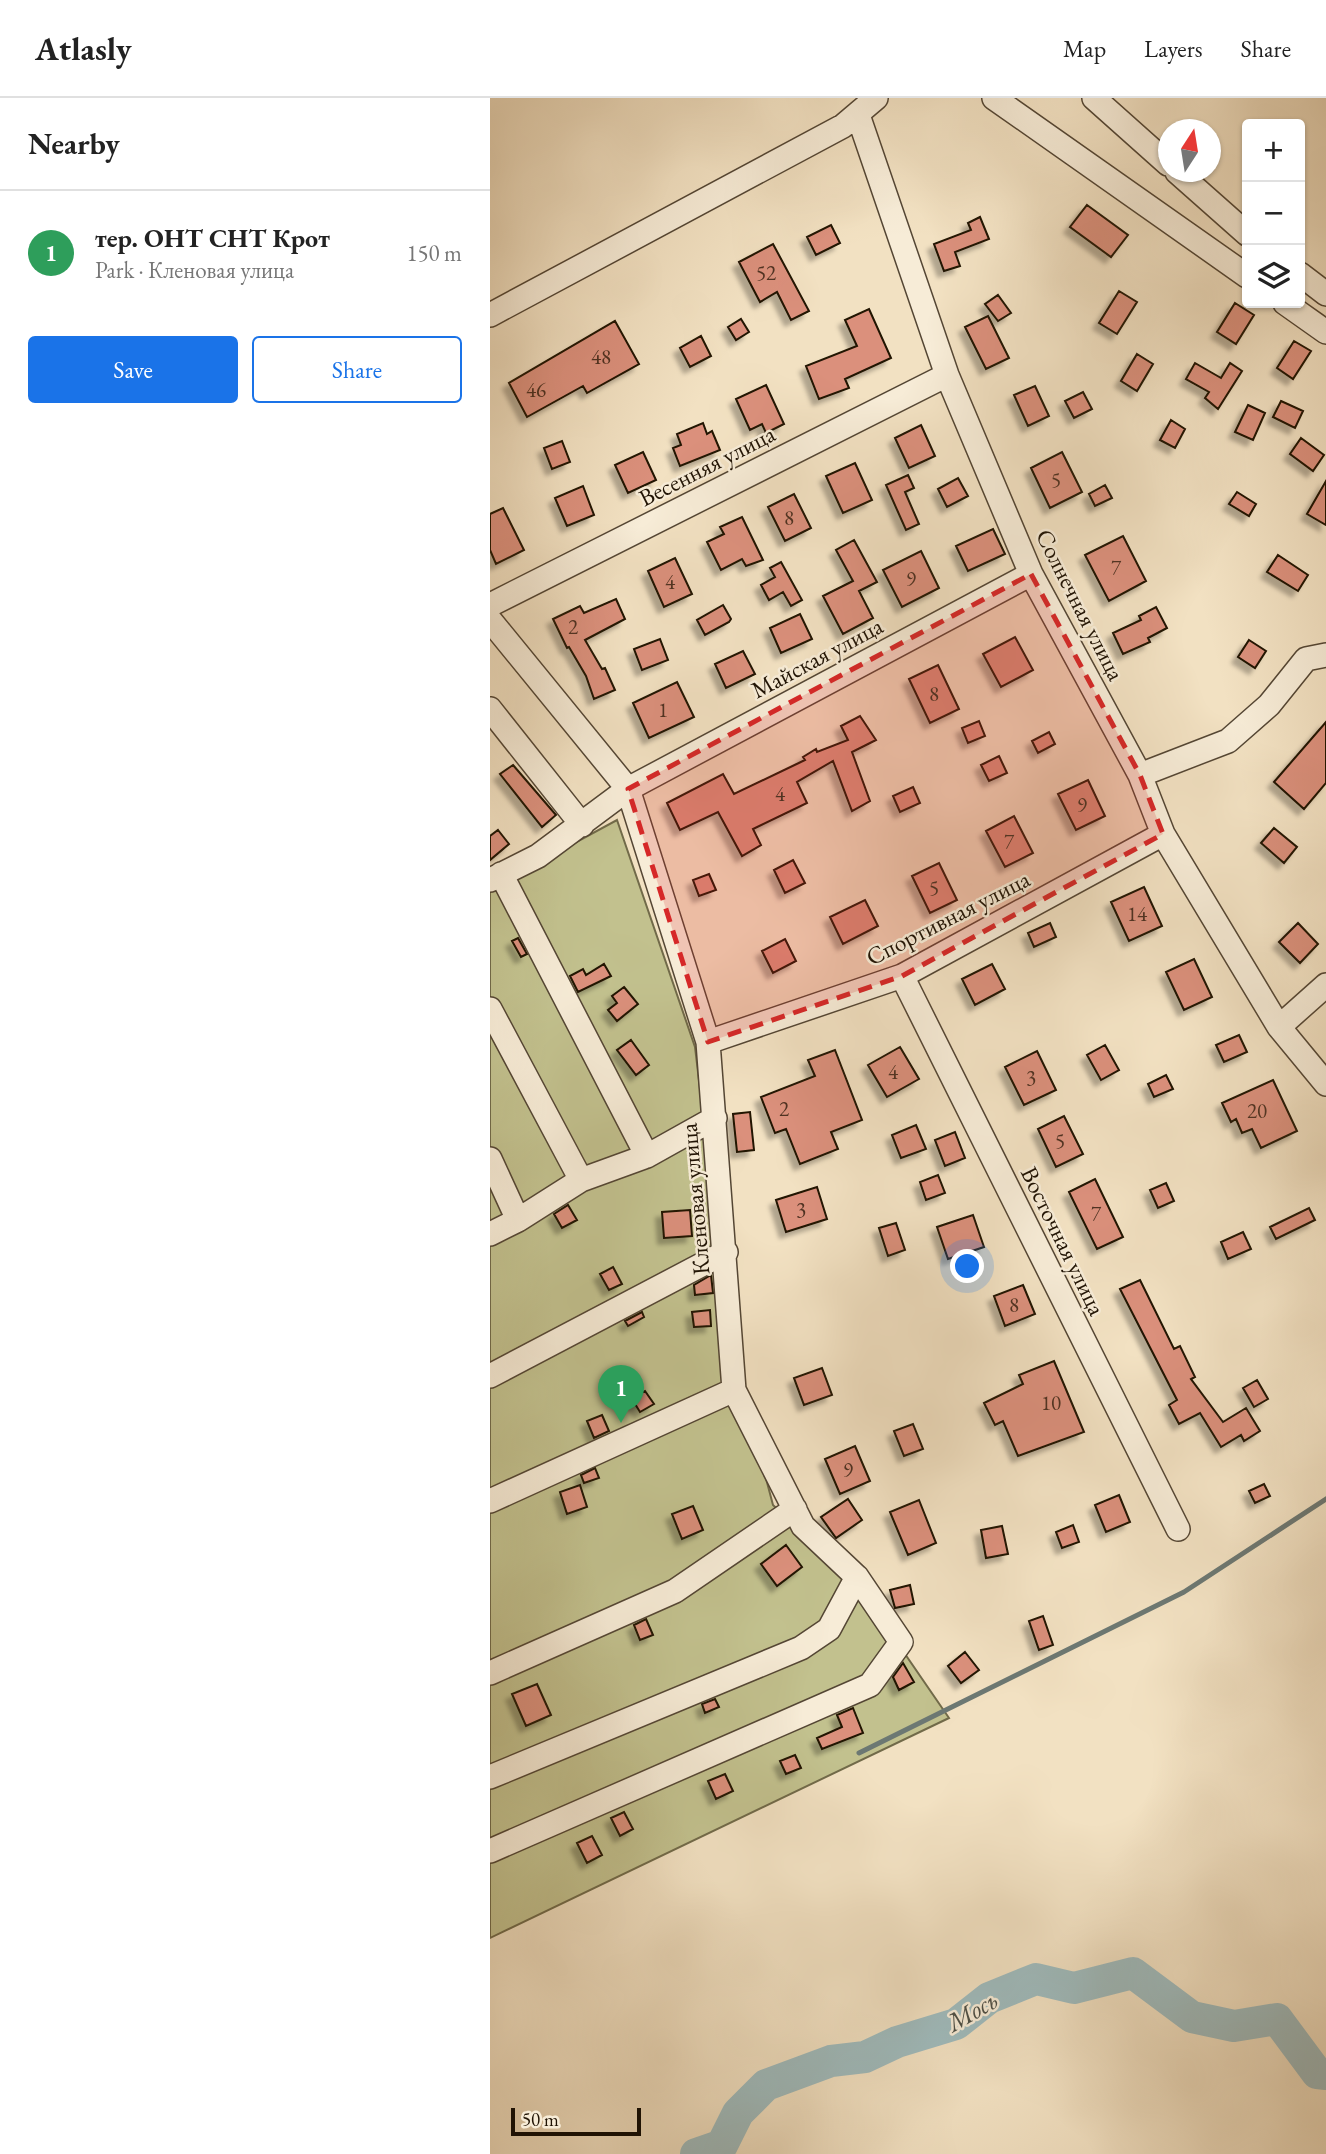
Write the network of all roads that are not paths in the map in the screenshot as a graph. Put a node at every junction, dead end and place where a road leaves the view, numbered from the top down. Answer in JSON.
{"nodes":[{"id":1,"x":876,"y":98,"type":"edge"},
{"id":2,"x":995,"y":98,"type":"edge"},
{"id":3,"x":1094,"y":98,"type":"edge"},
{"id":4,"x":858,"y":116,"type":"junction"},
{"id":5,"x":1158,"y":155,"type":"edge"},
{"id":6,"x":1188,"y":182,"type":"edge"},
{"id":7,"x":1242,"y":230,"type":"edge"},
{"id":8,"x":1242,"y":272,"type":"edge"},
{"id":9,"x":1305,"y":278,"type":"edge"},
{"id":10,"x":1326,"y":294,"type":"edge"},
{"id":11,"x":1292,"y":308,"type":"edge"},
{"id":12,"x":490,"y":315,"type":"edge"},
{"id":13,"x":1326,"y":332,"type":"edge"},
{"id":14,"x":947,"y":374,"type":"junction"},
{"id":15,"x":1031,"y":574,"type":"junction"},
{"id":16,"x":490,"y":605,"type":"edge"},
{"id":17,"x":490,"y":620,"type":"edge"},
{"id":18,"x":1326,"y":656,"type":"edge"},
{"id":19,"x":490,"y":709,"type":"edge"},
{"id":20,"x":1140,"y":775,"type":"junction"},
{"id":21,"x":628,"y":789,"type":"junction"},
{"id":22,"x":582,"y":824,"type":"junction"},
{"id":23,"x":1163,"y":834,"type":"junction"},
{"id":24,"x":496,"y":877,"type":"edge"},
{"id":25,"x":902,"y":976,"type":"junction"},
{"id":26,"x":1326,"y":985,"type":"edge"},
{"id":27,"x":490,"y":1009,"type":"edge"},
{"id":28,"x":1279,"y":1027,"type":"junction"},
{"id":29,"x":708,"y":1042,"type":"junction"},
{"id":30,"x":1326,"y":1084,"type":"edge"},
{"id":31,"x":715,"y":1118,"type":"junction"},
{"id":32,"x":647,"y":1156,"type":"junction"},
{"id":33,"x":490,"y":1159,"type":"edge"},
{"id":34,"x":580,"y":1180,"type":"junction"},
{"id":35,"x":518,"y":1220,"type":"junction"},
{"id":36,"x":490,"y":1234,"type":"edge"},
{"id":37,"x":726,"y":1251,"type":"junction"},
{"id":38,"x":490,"y":1376,"type":"edge"},
{"id":39,"x":734,"y":1390,"type":"junction"},
{"id":40,"x":490,"y":1502,"type":"edge"},
{"id":41,"x":795,"y":1509,"type":"junction"},
{"id":42,"x":1178,"y":1529,"type":"dead end"},
{"id":43,"x":857,"y":1577,"type":"junction"},
{"id":44,"x":490,"y":1673,"type":"edge"},
{"id":45,"x":490,"y":1777,"type":"edge"},
{"id":46,"x":490,"y":1851,"type":"edge"}],
"edges":[{"from":1,"to":4,"type":"street"},
{"from":2,"to":8,"type":"street"},
{"from":3,"to":5,"type":"street"},
{"from":4,"to":12,"type":"street"},
{"from":4,"to":14,"type":"street","name":"Солнечная улица"},
{"from":6,"to":7,"type":"street"},
{"from":9,"to":10,"type":"street"},
{"from":11,"to":13,"type":"street"},
{"from":14,"to":15,"type":"street","name":"Солнечная улица"},
{"from":14,"to":16,"type":"street","name":"Весенняя улица"},
{"from":15,"to":20,"type":"street","name":"Солнечная улица"},
{"from":15,"to":21,"type":"street","name":"Майская улица"},
{"from":17,"to":21,"type":"street"},
{"from":18,"to":20,"type":"street"},
{"from":19,"to":22,"type":"street"},
{"from":20,"to":23,"type":"street","name":"Солнечная улица"},
{"from":21,"to":22,"type":"street","name":"Майская улица"},
{"from":21,"to":29,"type":"street","name":"Кленовая улица"},
{"from":22,"to":24,"type":"street","name":"Майская улица"},
{"from":23,"to":25,"type":"street","name":"Спортивная улица"},
{"from":23,"to":28,"type":"street","name":"Солнечная улица"},
{"from":24,"to":32,"type":"street"},
{"from":25,"to":29,"type":"street","name":"Спортивная улица"},
{"from":25,"to":42,"type":"street","name":"Восточная улица"},
{"from":26,"to":28,"type":"street"},
{"from":27,"to":34,"type":"street"},
{"from":28,"to":30,"type":"street","name":"Солнечная улица"},
{"from":29,"to":31,"type":"street","name":"Кленовая улица"},
{"from":31,"to":32,"type":"street"},
{"from":31,"to":37,"type":"street","name":"Кленовая улица"},
{"from":32,"to":34,"type":"street"},
{"from":33,"to":35,"type":"street"},
{"from":34,"to":35,"type":"street"},
{"from":35,"to":36,"type":"street"},
{"from":37,"to":38,"type":"street"},
{"from":37,"to":39,"type":"street","name":"Кленовая улица"},
{"from":39,"to":40,"type":"street"},
{"from":39,"to":41,"type":"street","name":"Кленовая улица"},
{"from":41,"to":43,"type":"street","name":"Кленовая улица"},
{"from":41,"to":44,"type":"street"},
{"from":43,"to":45,"type":"street"},
{"from":43,"to":46,"type":"street","name":"Кленовая улица"}]}
